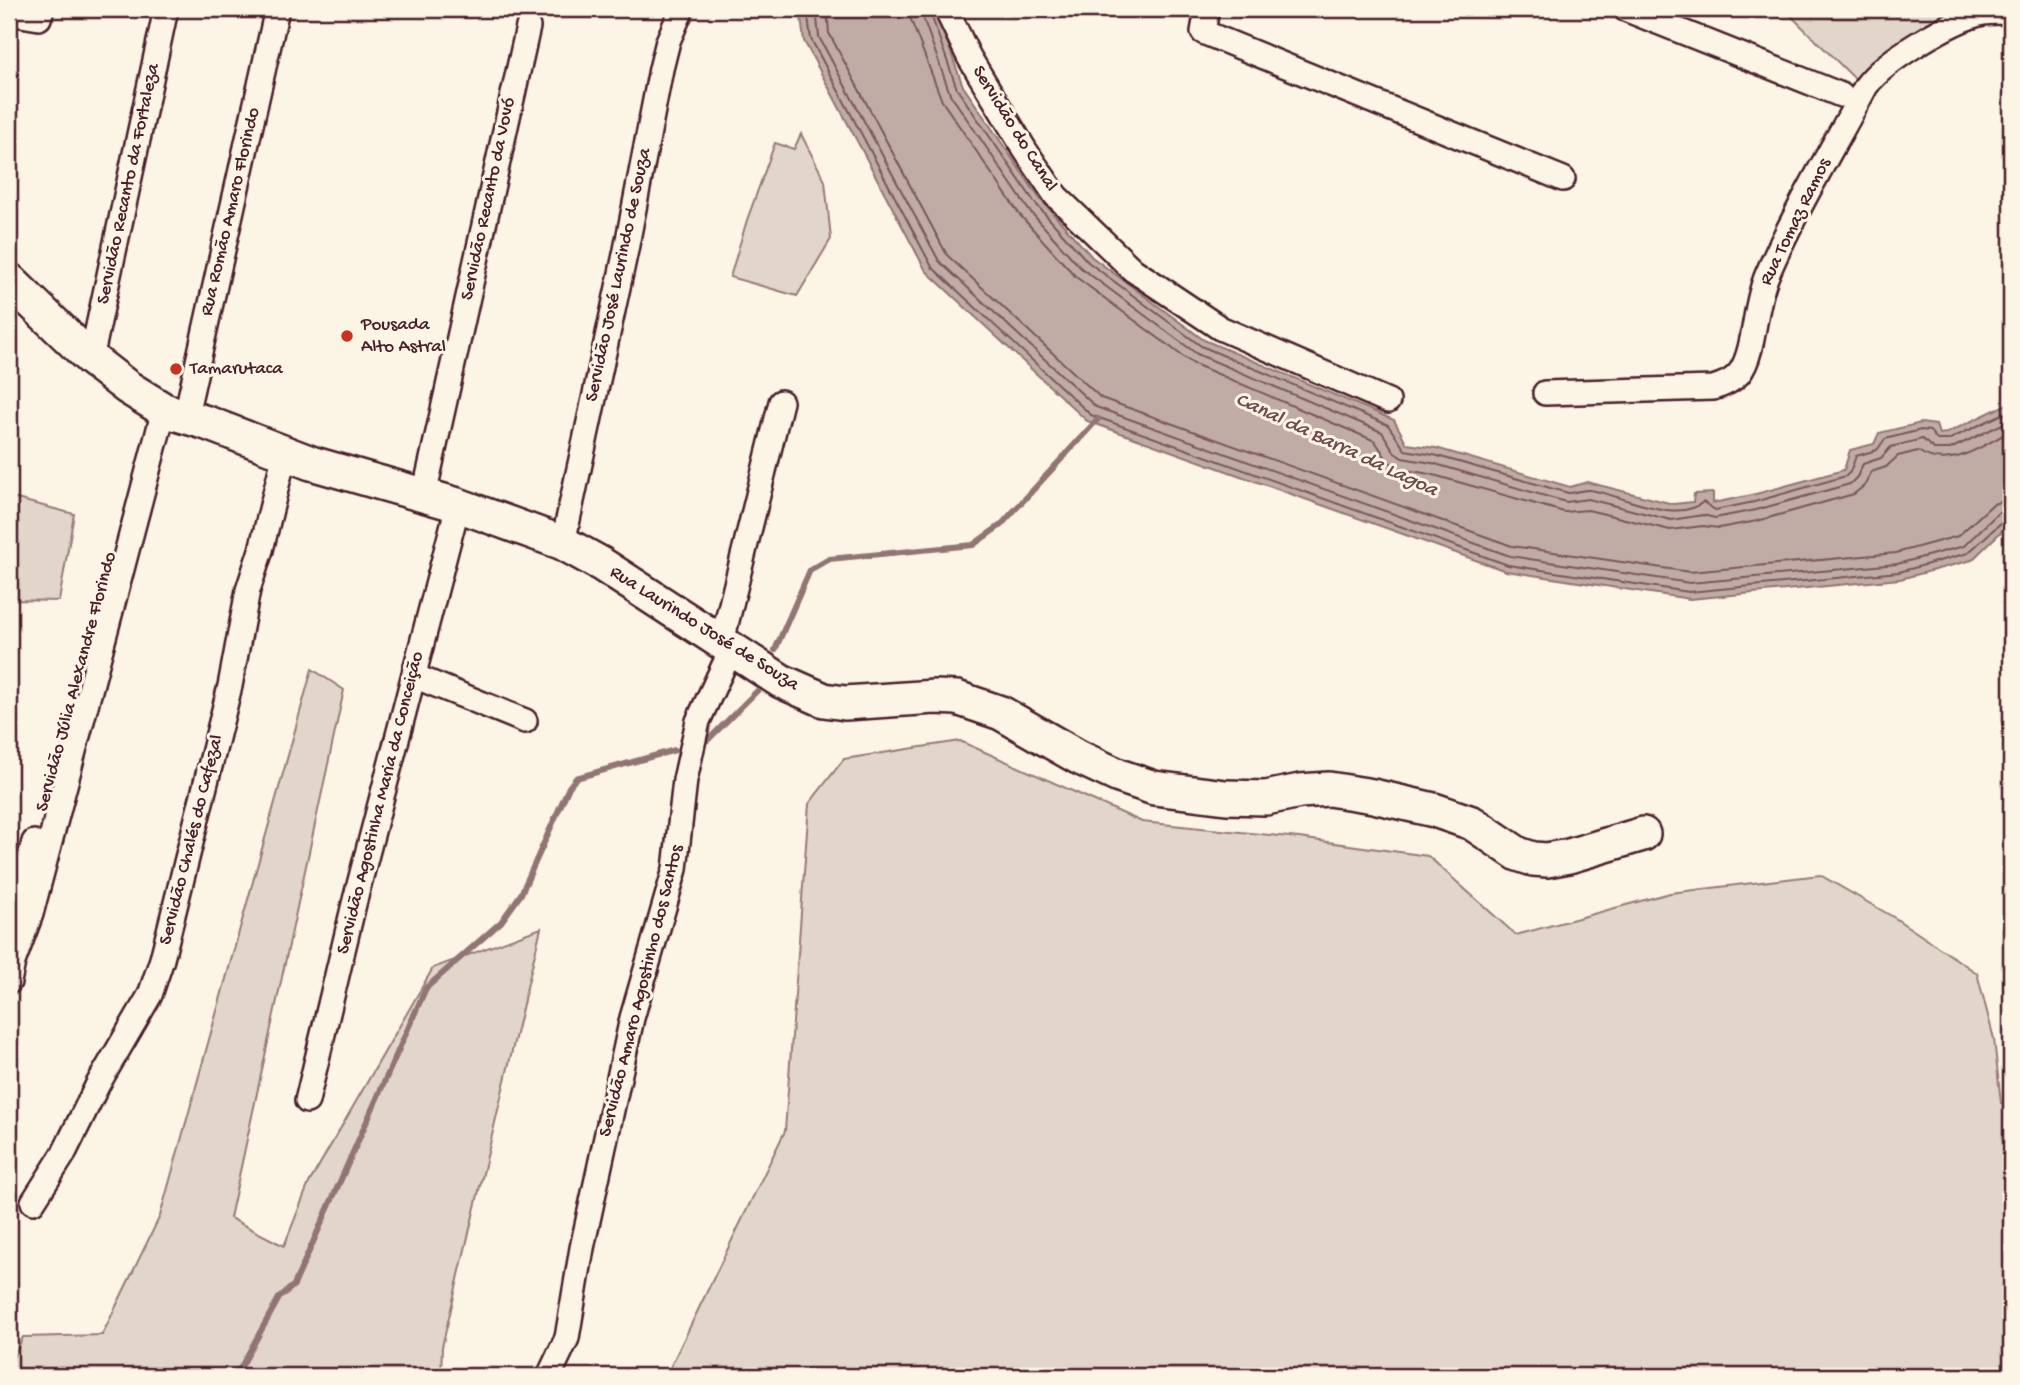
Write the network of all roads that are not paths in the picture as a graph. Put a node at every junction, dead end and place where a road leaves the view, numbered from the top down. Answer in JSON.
{"nodes":[{"id":1,"x":42,"y":9,"type":"edge"},
{"id":2,"x":166,"y":9,"type":"edge"},
{"id":3,"x":277,"y":9,"type":"edge"},
{"id":4,"x":682,"y":9,"type":"edge"},
{"id":5,"x":946,"y":9,"type":"edge"},
{"id":6,"x":1207,"y":9,"type":"edge"},
{"id":7,"x":1625,"y":9,"type":"edge"},
{"id":8,"x":2011,"y":12,"type":"edge"},
{"id":9,"x":9,"y":13,"type":"edge"},
{"id":10,"x":528,"y":27,"type":"dead end"},
{"id":11,"x":1840,"y":95,"type":"dead end"},
{"id":12,"x":1563,"y":179,"type":"dead end"},
{"id":13,"x":9,"y":280,"type":"edge"},
{"id":14,"x":91,"y":359,"type":"junction"},
{"id":15,"x":1545,"y":393,"type":"dead end"},
{"id":16,"x":1388,"y":401,"type":"dead end"},
{"id":17,"x":781,"y":402,"type":"dead end"},
{"id":18,"x":167,"y":409,"type":"junction"},
{"id":19,"x":285,"y":453,"type":"junction"},
{"id":20,"x":424,"y":495,"type":"junction"},
{"id":21,"x":458,"y":505,"type":"junction"},
{"id":22,"x":563,"y":543,"type":"junction"},
{"id":23,"x":727,"y":645,"type":"junction"},
{"id":24,"x":414,"y":676,"type":"junction"},
{"id":25,"x":525,"y":721,"type":"dead end"},
{"id":26,"x":1643,"y":834,"type":"dead end"},
{"id":27,"x":11,"y":972,"type":"edge"},
{"id":28,"x":307,"y":1101,"type":"dead end"},
{"id":29,"x":33,"y":1202,"type":"dead end"},
{"id":30,"x":549,"y":1376,"type":"edge"}],
"edges":[{"from":1,"to":9,"type":"street"},
{"from":2,"to":14,"type":"street","name":"Servidão Recanto da Fortaleza"},
{"from":3,"to":18,"type":"street","name":"Rua Romão Amaro Florindo"},
{"from":4,"to":22,"type":"street","name":"Servidão José Laurindo de Souza"},
{"from":5,"to":16,"type":"street","name":"Servidão do Canal"},
{"from":6,"to":12,"type":"street"},
{"from":7,"to":11,"type":"street"},
{"from":8,"to":15,"type":"street","name":"Rua Tomaz Ramos"},
{"from":10,"to":20,"type":"street","name":"Servidão Recanto da Vovó"},
{"from":13,"to":14,"type":"street","name":"Rua Laurindo José de Souza"},
{"from":14,"to":18,"type":"street","name":"Rua Laurindo José de Souza"},
{"from":17,"to":23,"type":"street","name":"Servidão Amaro Agostinho dos Santos"},
{"from":18,"to":19,"type":"street","name":"Rua Laurindo José de Souza"},
{"from":18,"to":27,"type":"street","name":"Servidão Júlia Alexandre Florindo"},
{"from":19,"to":20,"type":"street","name":"Rua Laurindo José de Souza"},
{"from":19,"to":29,"type":"street","name":"Servidão Chalés do Cafezal"},
{"from":20,"to":21,"type":"street","name":"Rua Laurindo José de Souza"},
{"from":21,"to":22,"type":"street","name":"Rua Laurindo José de Souza"},
{"from":21,"to":24,"type":"street","name":"Servidão Agostinha Maria da Conceição"},
{"from":22,"to":23,"type":"street","name":"Rua Laurindo José de Souza"},
{"from":23,"to":26,"type":"street","name":"Rua Laurindo José de Souza"},
{"from":23,"to":30,"type":"street","name":"Servidão Amaro Agostinho dos Santos"},
{"from":24,"to":25,"type":"street"},
{"from":24,"to":28,"type":"street","name":"Servidão Agostinha Maria da Conceição"}]}
